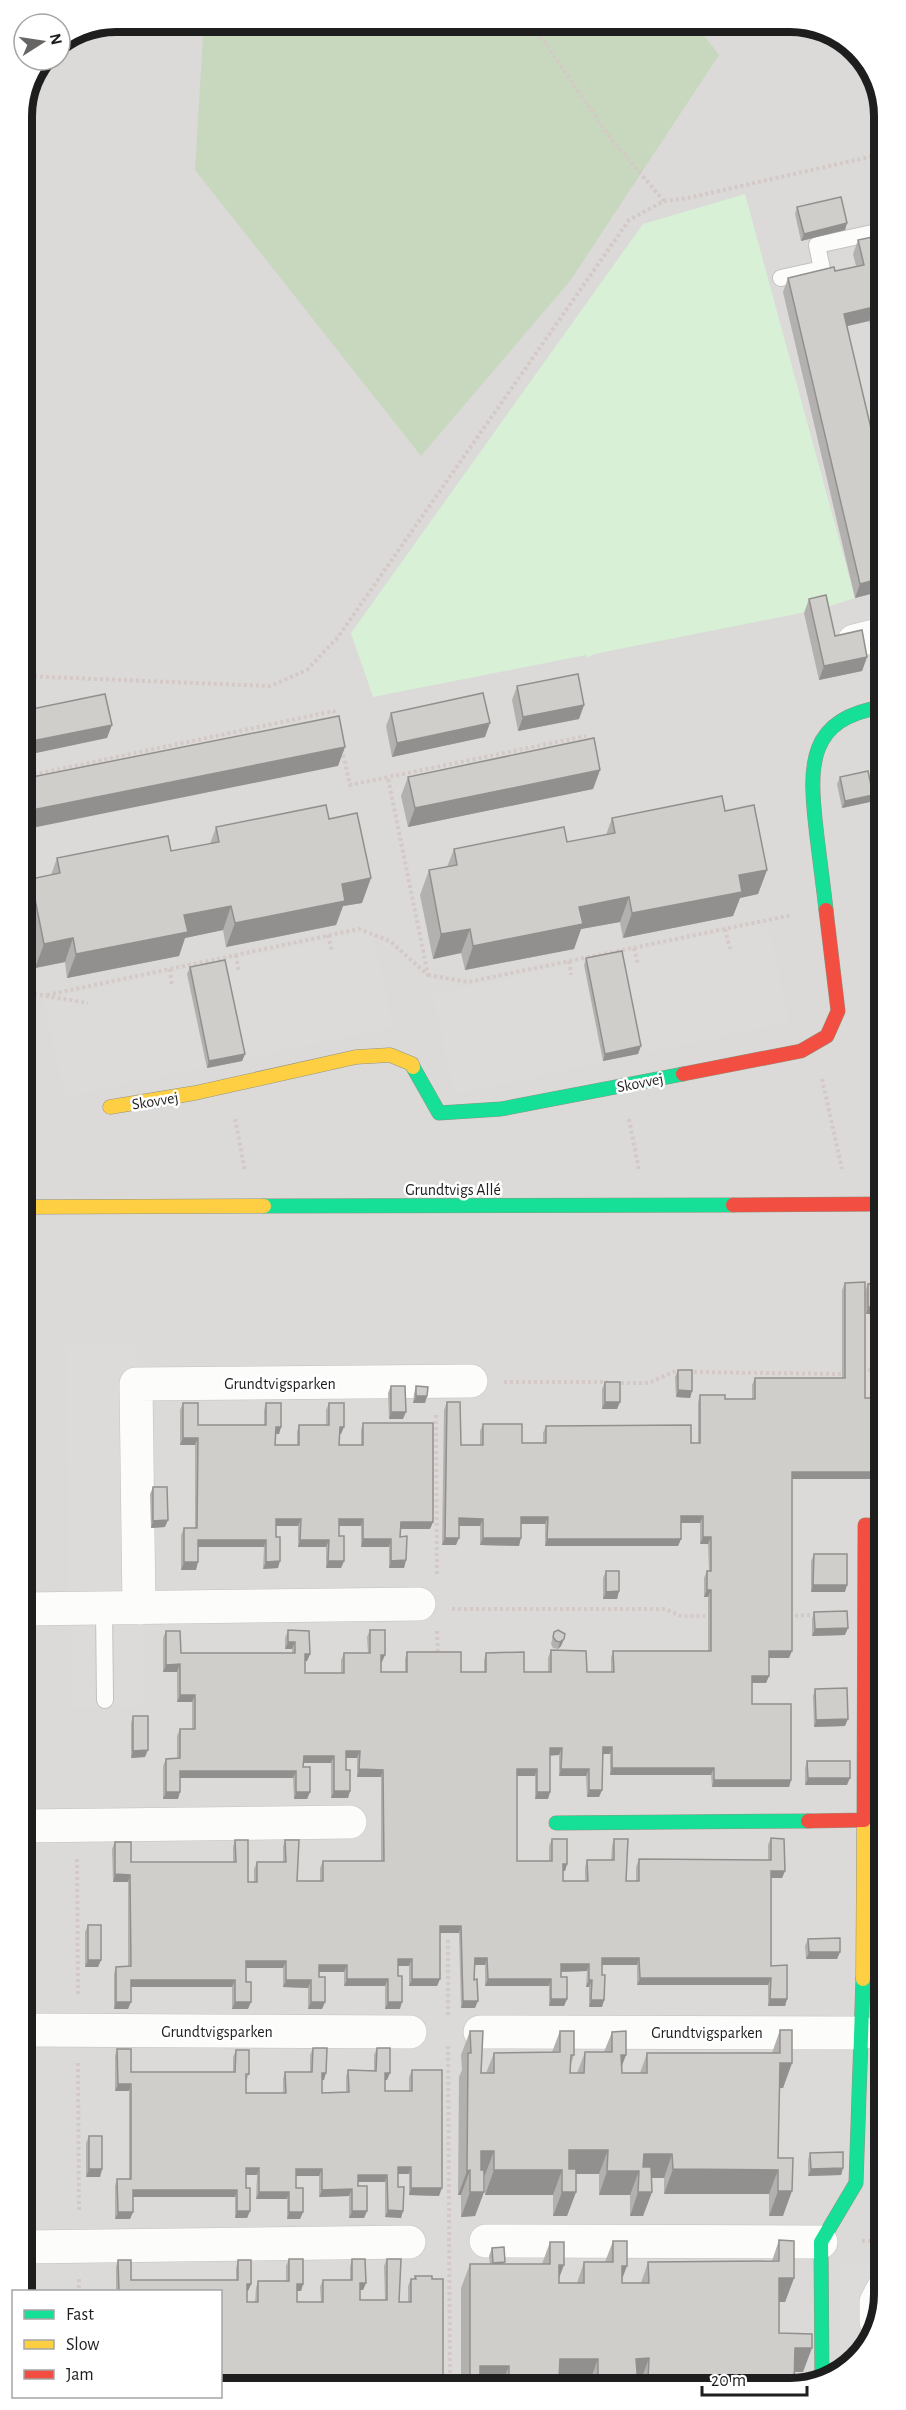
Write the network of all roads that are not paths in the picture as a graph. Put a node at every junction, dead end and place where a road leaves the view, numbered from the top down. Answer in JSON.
{"nodes":[{"id":1,"x":874,"y":233,"type":"edge"},
{"id":2,"x":781,"y":279,"type":"dead end"},
{"id":3,"x":874,"y":708,"type":"edge"},
{"id":4,"x":110,"y":1107,"type":"dead end"},
{"id":5,"x":874,"y":1204,"type":"edge"},
{"id":6,"x":32,"y":1212,"type":"edge"},
{"id":7,"x":471,"y":1381,"type":"road end"},
{"id":8,"x":874,"y":1525,"type":"edge"},
{"id":9,"x":428,"y":1606,"type":"road end"},
{"id":10,"x":104,"y":1608,"type":"junction"},
{"id":11,"x":139,"y":1608,"type":"junction"},
{"id":12,"x":32,"y":1609,"type":"edge"},
{"id":13,"x":105,"y":1700,"type":"dead end"},
{"id":14,"x":864,"y":1820,"type":"junction"},
{"id":15,"x":874,"y":1820,"type":"edge"},
{"id":16,"x":350,"y":1822,"type":"dead end"},
{"id":17,"x":556,"y":1823,"type":"dead end"},
{"id":18,"x":32,"y":1826,"type":"edge"},
{"id":19,"x":32,"y":2030,"type":"edge"},
{"id":20,"x":410,"y":2032,"type":"dead end"},
{"id":21,"x":480,"y":2032,"type":"edge"},
{"id":22,"x":862,"y":2033,"type":"junction"},
{"id":23,"x":486,"y":2241,"type":"road end"},
{"id":24,"x":410,"y":2242,"type":"road end"},
{"id":25,"x":822,"y":2242,"type":"junction"},
{"id":26,"x":32,"y":2247,"type":"edge"},
{"id":27,"x":822,"y":2372,"type":"edge"}],
"edges":[{"from":1,"to":2,"type":"lane"},
{"from":3,"to":4,"type":"street","name":"Skovvej"},
{"from":5,"to":6,"type":"street","name":"Grundtvigs Allé"},
{"from":7,"to":11,"type":"street","name":"Grundtvigsparken"},
{"from":8,"to":14,"type":"street"},
{"from":9,"to":11,"type":"street"},
{"from":10,"to":11,"type":"street"},
{"from":10,"to":12,"type":"street"},
{"from":10,"to":13,"type":"lane"},
{"from":14,"to":15,"type":"lane"},
{"from":14,"to":17,"type":"street"},
{"from":14,"to":22,"type":"street"},
{"from":16,"to":18,"type":"street"},
{"from":19,"to":20,"type":"street","name":"Grundtvigsparken"},
{"from":21,"to":22,"type":"street","name":"Grundtvigsparken"},
{"from":22,"to":25,"type":"street"},
{"from":23,"to":25,"type":"street"},
{"from":24,"to":26,"type":"street"},
{"from":25,"to":27,"type":"street"}]}
